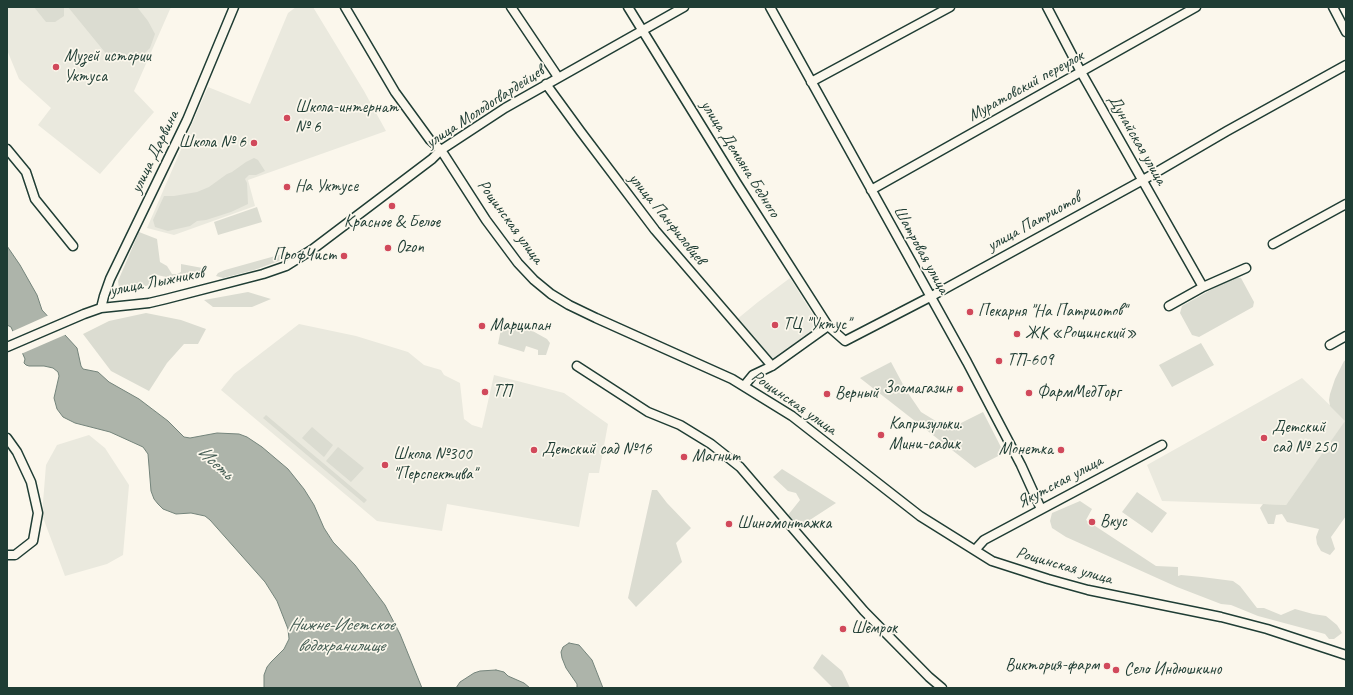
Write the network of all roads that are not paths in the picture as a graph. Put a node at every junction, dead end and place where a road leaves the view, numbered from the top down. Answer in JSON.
{"nodes":[{"id":1,"x":234,"y":7,"type":"edge"},
{"id":2,"x":345,"y":7,"type":"edge"},
{"id":3,"x":511,"y":7,"type":"edge"},
{"id":4,"x":628,"y":7,"type":"edge"},
{"id":5,"x":684,"y":7,"type":"edge"},
{"id":6,"x":770,"y":7,"type":"edge"},
{"id":7,"x":950,"y":7,"type":"edge"},
{"id":8,"x":1046,"y":7,"type":"edge"},
{"id":9,"x":1196,"y":7,"type":"edge"},
{"id":10,"x":1333,"y":7,"type":"edge"},
{"id":11,"x":643,"y":29,"type":"junction"},
{"id":12,"x":1346,"y":32,"type":"edge"},
{"id":13,"x":1346,"y":65,"type":"edge"},
{"id":14,"x":1082,"y":72,"type":"junction"},
{"id":15,"x":558,"y":77,"type":"junction"},
{"id":16,"x":812,"y":82,"type":"junction"},
{"id":17,"x":546,"y":84,"type":"junction"},
{"id":18,"x":7,"y":149,"type":"edge"},
{"id":19,"x":441,"y":150,"type":"junction"},
{"id":20,"x":1143,"y":180,"type":"junction"},
{"id":21,"x":871,"y":190,"type":"junction"},
{"id":22,"x":1346,"y":204,"type":"edge"},
{"id":23,"x":1273,"y":244,"type":"dead end"},
{"id":24,"x":72,"y":246,"type":"dead end"},
{"id":25,"x":313,"y":249,"type":"joint"},
{"id":26,"x":1246,"y":268,"type":"dead end"},
{"id":27,"x":1204,"y":287,"type":"junction"},
{"id":28,"x":930,"y":297,"type":"junction"},
{"id":29,"x":1169,"y":306,"type":"dead end"},
{"id":30,"x":101,"y":308,"type":"junction"},
{"id":31,"x":828,"y":326,"type":"junction"},
{"id":32,"x":1346,"y":336,"type":"edge"},
{"id":33,"x":1330,"y":345,"type":"dead end"},
{"id":34,"x":7,"y":347,"type":"edge"},
{"id":35,"x":577,"y":366,"type":"dead end"},
{"id":36,"x":772,"y":366,"type":"junction"},
{"id":37,"x":744,"y":386,"type":"junction"},
{"id":38,"x":7,"y":438,"type":"edge"},
{"id":39,"x":1162,"y":445,"type":"dead end"},
{"id":40,"x":1041,"y":509,"type":"junction"},
{"id":41,"x":975,"y":550,"type":"junction"},
{"id":42,"x":7,"y":555,"type":"edge"},
{"id":43,"x":1346,"y":655,"type":"edge"},
{"id":44,"x":942,"y":688,"type":"edge"}],
"edges":[{"from":1,"to":30,"type":"street","name":"улица Дарвина"},
{"from":2,"to":19,"type":"street","name":"Рощинская улица"},
{"from":3,"to":15,"type":"street"},
{"from":4,"to":11,"type":"street","name":"улица Демьяна Бедного"},
{"from":5,"to":11,"type":"street","name":"улица Молодогвардейцев"},
{"from":6,"to":16,"type":"street","name":"Шатровая улица"},
{"from":7,"to":16,"type":"street"},
{"from":8,"to":14,"type":"street","name":"Дунайская улица"},
{"from":9,"to":14,"type":"street","name":"Муратовский переулок"},
{"from":10,"to":12,"type":"street"},
{"from":11,"to":15,"type":"street","name":"улица Молодогвардейцев"},
{"from":11,"to":31,"type":"street","name":"улица Демьяна Бедного"},
{"from":13,"to":20,"type":"street","name":"улица Патриотов"},
{"from":14,"to":20,"type":"street","name":"Дунайская улица"},
{"from":14,"to":21,"type":"street","name":"Муратовский переулок"},
{"from":15,"to":17,"type":"street","name":"улица Молодогвардейцев"},
{"from":16,"to":21,"type":"street","name":"Шатровая улица"},
{"from":17,"to":19,"type":"street","name":"улица Молодогвардейцев"},
{"from":17,"to":36,"type":"street","name":"улица Панфиловцев"},
{"from":18,"to":24,"type":"street"},
{"from":19,"to":25,"type":"street","name":"улица Молодогвардейцев"},
{"from":19,"to":37,"type":"street","name":"Рощинская улица"},
{"from":20,"to":27,"type":"street","name":"Дунайская улица"},
{"from":20,"to":28,"type":"street","name":"улица Патриотов"},
{"from":21,"to":28,"type":"street","name":"Шатровая улица"},
{"from":22,"to":23,"type":"street"},
{"from":25,"to":30,"type":"street","name":"улица Лыжников"},
{"from":26,"to":27,"type":"street"},
{"from":27,"to":29,"type":"street"},
{"from":28,"to":31,"type":"street","name":"улица Патриотов"},
{"from":28,"to":40,"type":"street","name":"Шатровая улица"},
{"from":30,"to":34,"type":"street","name":"улица Лыжников"},
{"from":31,"to":36,"type":"street"},
{"from":32,"to":33,"type":"street"},
{"from":35,"to":44,"type":"street"},
{"from":36,"to":37,"type":"street"},
{"from":37,"to":41,"type":"street","name":"Рощинская улица"},
{"from":38,"to":42,"type":"street"},
{"from":39,"to":40,"type":"street","name":"Якутская улица"},
{"from":40,"to":41,"type":"street","name":"Якутская улица"},
{"from":41,"to":43,"type":"street","name":"Рощинская улица"}]}
